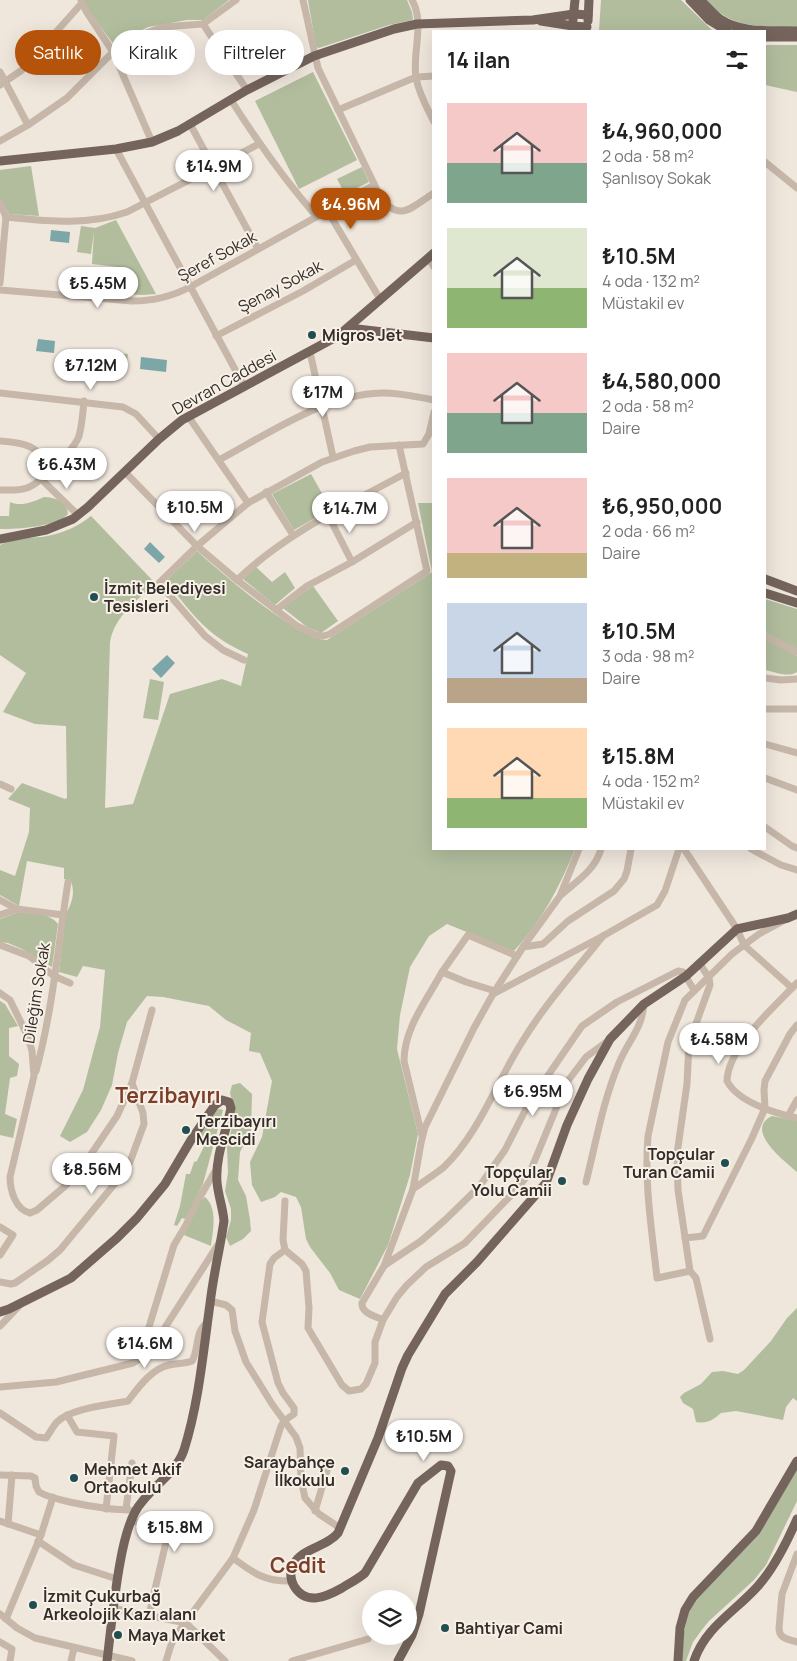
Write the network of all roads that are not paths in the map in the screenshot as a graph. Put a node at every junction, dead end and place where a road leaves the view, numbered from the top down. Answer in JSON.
{"nodes":[{"id":1,"x":236,"y":0,"type":"edge"},
{"id":2,"x":303,"y":0,"type":"edge"},
{"id":3,"x":412,"y":0,"type":"edge"},
{"id":4,"x":575,"y":0,"type":"edge"},
{"id":5,"x":589,"y":0,"type":"edge"},
{"id":6,"x":690,"y":0,"type":"edge"},
{"id":7,"x":700,"y":0,"type":"edge"},
{"id":8,"x":81,"y":1,"type":"edge"},
{"id":9,"x":574,"y":14,"type":"junction"},
{"id":10,"x":588,"y":15,"type":"junction"},
{"id":11,"x":533,"y":20,"type":"junction"},
{"id":12,"x":203,"y":24,"type":"junction"},
{"id":13,"x":417,"y":24,"type":"junction"},
{"id":14,"x":572,"y":29,"type":"edge"},
{"id":15,"x":587,"y":29,"type":"edge"},
{"id":16,"x":155,"y":30,"type":"edge"},
{"id":17,"x":725,"y":30,"type":"edge"},
{"id":18,"x":753,"y":30,"type":"edge"},
{"id":19,"x":766,"y":30,"type":"edge"},
{"id":20,"x":797,"y":31,"type":"edge"},
{"id":21,"x":766,"y":37,"type":"edge"},
{"id":22,"x":797,"y":37,"type":"edge"},
{"id":23,"x":111,"y":49,"type":"edge"},
{"id":24,"x":111,"y":54,"type":"edge"},
{"id":25,"x":314,"y":56,"type":"junction"},
{"id":26,"x":0,"y":72,"type":"edge"},
{"id":27,"x":123,"y":75,"type":"edge"},
{"id":28,"x":416,"y":76,"type":"junction"},
{"id":29,"x":432,"y":76,"type":"edge"},
{"id":30,"x":3,"y":84,"type":"edge"},
{"id":31,"x":247,"y":90,"type":"junction"},
{"id":32,"x":231,"y":100,"type":"junction"},
{"id":33,"x":338,"y":110,"type":"junction"},
{"id":34,"x":432,"y":118,"type":"edge"},
{"id":35,"x":190,"y":124,"type":"junction"},
{"id":36,"x":28,"y":125,"type":"junction"},
{"id":37,"x":0,"y":141,"type":"edge"},
{"id":38,"x":152,"y":142,"type":"junction"},
{"id":39,"x":259,"y":144,"type":"junction"},
{"id":40,"x":116,"y":149,"type":"junction"},
{"id":41,"x":0,"y":161,"type":"edge"},
{"id":42,"x":766,"y":163,"type":"edge"},
{"id":43,"x":213,"y":168,"type":"junction"},
{"id":44,"x":374,"y":185,"type":"junction"},
{"id":45,"x":797,"y":188,"type":"edge"},
{"id":46,"x":432,"y":194,"type":"edge"},
{"id":47,"x":0,"y":203,"type":"edge"},
{"id":48,"x":144,"y":203,"type":"junction"},
{"id":49,"x":327,"y":210,"type":"junction"},
{"id":50,"x":316,"y":216,"type":"junction"},
{"id":51,"x":6,"y":217,"type":"junction"},
{"id":52,"x":258,"y":248,"type":"junction"},
{"id":53,"x":431,"y":255,"type":"edge"},
{"id":54,"x":356,"y":260,"type":"junction"},
{"id":55,"x":0,"y":283,"type":"edge"},
{"id":56,"x":190,"y":287,"type":"junction"},
{"id":57,"x":0,"y":290,"type":"edge"},
{"id":58,"x":380,"y":299,"type":"junction"},
{"id":59,"x":348,"y":328,"type":"junction"},
{"id":60,"x":216,"y":336,"type":"junction"},
{"id":61,"x":432,"y":338,"type":"edge"},
{"id":62,"x":310,"y":352,"type":"junction"},
{"id":63,"x":244,"y":386,"type":"junction"},
{"id":64,"x":0,"y":393,"type":"edge"},
{"id":65,"x":432,"y":400,"type":"edge"},
{"id":66,"x":84,"y":401,"type":"junction"},
{"id":67,"x":322,"y":406,"type":"junction"},
{"id":68,"x":188,"y":416,"type":"junction"},
{"id":69,"x":432,"y":421,"type":"edge"},
{"id":70,"x":159,"y":440,"type":"junction"},
{"id":71,"x":0,"y":441,"type":"edge"},
{"id":72,"x":399,"y":445,"type":"junction"},
{"id":73,"x":333,"y":457,"type":"junction"},
{"id":74,"x":219,"y":460,"type":"junction"},
{"id":75,"x":54,"y":466,"type":"junction"},
{"id":76,"x":125,"y":472,"type":"junction"},
{"id":77,"x":406,"y":473,"type":"junction"},
{"id":78,"x":41,"y":479,"type":"junction"},
{"id":79,"x":0,"y":490,"type":"edge"},
{"id":80,"x":266,"y":492,"type":"junction"},
{"id":81,"x":248,"y":503,"type":"junction"},
{"id":82,"x":328,"y":515,"type":"junction"},
{"id":83,"x":78,"y":516,"type":"junction"},
{"id":84,"x":417,"y":522,"type":"junction"},
{"id":85,"x":293,"y":535,"type":"junction"},
{"id":86,"x":0,"y":539,"type":"edge"},
{"id":87,"x":197,"y":546,"type":"junction"},
{"id":88,"x":352,"y":562,"type":"junction"},
{"id":89,"x":766,"y":579,"type":"edge"},
{"id":90,"x":237,"y":580,"type":"junction"},
{"id":91,"x":797,"y":591,"type":"edge"},
{"id":92,"x":766,"y":593,"type":"edge"},
{"id":93,"x":797,"y":604,"type":"edge"},
{"id":94,"x":276,"y":610,"type":"junction"},
{"id":95,"x":766,"y":636,"type":"edge"},
{"id":96,"x":797,"y":652,"type":"edge"},
{"id":97,"x":244,"y":660,"type":"dead end"},
{"id":98,"x":766,"y":678,"type":"edge"},
{"id":99,"x":797,"y":679,"type":"edge"},
{"id":100,"x":766,"y":709,"type":"edge"},
{"id":101,"x":797,"y":709,"type":"edge"},
{"id":102,"x":766,"y":744,"type":"edge"},
{"id":103,"x":797,"y":753,"type":"edge"},
{"id":104,"x":766,"y":778,"type":"edge"},
{"id":105,"x":0,"y":784,"type":"edge"},
{"id":106,"x":11,"y":789,"type":"dead end"},
{"id":107,"x":797,"y":790,"type":"edge"},
{"id":108,"x":766,"y":828,"type":"edge"},
{"id":109,"x":797,"y":848,"type":"edge"},
{"id":110,"x":579,"y":850,"type":"edge"},
{"id":111,"x":601,"y":850,"type":"edge"},
{"id":112,"x":631,"y":850,"type":"edge"},
{"id":113,"x":679,"y":850,"type":"edge"},
{"id":114,"x":685,"y":850,"type":"edge"},
{"id":115,"x":753,"y":850,"type":"edge"},
{"id":116,"x":797,"y":870,"type":"edge"},
{"id":117,"x":68,"y":882,"type":"dead end"},
{"id":118,"x":560,"y":896,"type":"junction"},
{"id":119,"x":0,"y":900,"type":"edge"},
{"id":120,"x":17,"y":909,"type":"junction"},
{"id":121,"x":797,"y":914,"type":"edge"},
{"id":122,"x":0,"y":915,"type":"edge"},
{"id":123,"x":63,"y":915,"type":"junction"},
{"id":124,"x":788,"y":918,"type":"junction"},
{"id":125,"x":737,"y":929,"type":"junction"},
{"id":126,"x":603,"y":936,"type":"junction"},
{"id":127,"x":0,"y":945,"type":"edge"},
{"id":128,"x":744,"y":945,"type":"junction"},
{"id":129,"x":523,"y":946,"type":"junction"},
{"id":130,"x":517,"y":956,"type":"junction"},
{"id":131,"x":700,"y":964,"type":"junction"},
{"id":132,"x":442,"y":972,"type":"junction"},
{"id":133,"x":54,"y":976,"type":"junction"},
{"id":134,"x":686,"y":976,"type":"junction"},
{"id":135,"x":709,"y":978,"type":"junction"},
{"id":136,"x":70,"y":982,"type":"dead end"},
{"id":137,"x":794,"y":985,"type":"edge"},
{"id":138,"x":694,"y":990,"type":"junction"},
{"id":139,"x":494,"y":992,"type":"junction"},
{"id":140,"x":0,"y":993,"type":"edge"},
{"id":141,"x":644,"y":1004,"type":"junction"},
{"id":142,"x":152,"y":1010,"type":"dead end"},
{"id":143,"x":797,"y":1025,"type":"edge"},
{"id":144,"x":610,"y":1039,"type":"junction"},
{"id":145,"x":34,"y":1076,"type":"junction"},
{"id":146,"x":132,"y":1083,"type":"junction"},
{"id":147,"x":797,"y":1100,"type":"edge"},
{"id":148,"x":765,"y":1108,"type":"junction"},
{"id":149,"x":788,"y":1116,"type":"junction"},
{"id":150,"x":797,"y":1118,"type":"edge"},
{"id":151,"x":422,"y":1136,"type":"junction"},
{"id":152,"x":218,"y":1165,"type":"junction"},
{"id":153,"x":586,"y":1182,"type":"dead end"},
{"id":154,"x":413,"y":1189,"type":"junction"},
{"id":155,"x":285,"y":1201,"type":"dead end"},
{"id":156,"x":0,"y":1227,"type":"edge"},
{"id":157,"x":685,"y":1238,"type":"junction"},
{"id":158,"x":221,"y":1240,"type":"junction"},
{"id":159,"x":285,"y":1250,"type":"junction"},
{"id":160,"x":0,"y":1255,"type":"edge"},
{"id":161,"x":384,"y":1266,"type":"junction"},
{"id":162,"x":690,"y":1271,"type":"junction"},
{"id":163,"x":0,"y":1282,"type":"edge"},
{"id":164,"x":210,"y":1301,"type":"junction"},
{"id":165,"x":22,"y":1303,"type":"junction"},
{"id":166,"x":0,"y":1312,"type":"edge"},
{"id":167,"x":383,"y":1320,"type":"junction"},
{"id":168,"x":208,"y":1323,"type":"junction"},
{"id":169,"x":0,"y":1326,"type":"edge"},
{"id":170,"x":710,"y":1339,"type":"dead end"},
{"id":171,"x":150,"y":1351,"type":"junction"},
{"id":172,"x":0,"y":1386,"type":"edge"},
{"id":173,"x":0,"y":1413,"type":"edge"},
{"id":174,"x":67,"y":1416,"type":"junction"},
{"id":175,"x":284,"y":1421,"type":"junction"},
{"id":176,"x":797,"y":1461,"type":"edge"},
{"id":177,"x":132,"y":1463,"type":"dead end"},
{"id":178,"x":328,"y":1467,"type":"dead end"},
{"id":179,"x":0,"y":1475,"type":"edge"},
{"id":180,"x":12,"y":1475,"type":"junction"},
{"id":181,"x":54,"y":1497,"type":"junction"},
{"id":182,"x":106,"y":1509,"type":"junction"},
{"id":183,"x":126,"y":1509,"type":"junction"},
{"id":184,"x":315,"y":1510,"type":"junction"},
{"id":185,"x":134,"y":1516,"type":"junction"},
{"id":186,"x":4,"y":1522,"type":"edge"},
{"id":187,"x":796,"y":1524,"type":"edge"},
{"id":188,"x":340,"y":1528,"type":"junction"},
{"id":189,"x":39,"y":1539,"type":"junction"},
{"id":190,"x":797,"y":1554,"type":"edge"},
{"id":191,"x":233,"y":1558,"type":"junction"},
{"id":192,"x":117,"y":1578,"type":"junction"},
{"id":193,"x":292,"y":1581,"type":"junction"},
{"id":194,"x":112,"y":1608,"type":"junction"},
{"id":195,"x":149,"y":1615,"type":"junction"},
{"id":196,"x":3,"y":1616,"type":"edge"},
{"id":197,"x":186,"y":1623,"type":"junction"},
{"id":198,"x":362,"y":1641,"type":"edge"},
{"id":199,"x":0,"y":1642,"type":"edge"},
{"id":200,"x":797,"y":1642,"type":"edge"},
{"id":201,"x":74,"y":1648,"type":"junction"},
{"id":202,"x":107,"y":1658,"type":"edge"},
{"id":203,"x":10,"y":1661,"type":"edge"},
{"id":204,"x":71,"y":1661,"type":"edge"},
{"id":205,"x":132,"y":1661,"type":"edge"},
{"id":206,"x":166,"y":1661,"type":"edge"},
{"id":207,"x":225,"y":1661,"type":"edge"},
{"id":208,"x":292,"y":1661,"type":"edge"},
{"id":209,"x":398,"y":1661,"type":"edge"},
{"id":210,"x":678,"y":1661,"type":"edge"},
{"id":211,"x":694,"y":1661,"type":"edge"}],
"edges":[{"from":1,"to":12,"type":"street"},
{"from":2,"to":25,"type":"street"},
{"from":3,"to":13,"type":"street"},
{"from":4,"to":9,"type":"main road"},
{"from":5,"to":10,"type":"main road"},
{"from":6,"to":17,"type":"main road"},
{"from":7,"to":18,"type":"main road"},
{"from":8,"to":23,"type":"street"},
{"from":8,"to":30,"type":"street"},
{"from":9,"to":10,"type":"main road"},
{"from":9,"to":11,"type":"main road"},
{"from":9,"to":14,"type":"main road"},
{"from":10,"to":15,"type":"main road"},
{"from":11,"to":13,"type":"main road"},
{"from":11,"to":14,"type":"main road"},
{"from":12,"to":16,"type":"street"},
{"from":12,"to":31,"type":"street"},
{"from":13,"to":25,"type":"main road"},
{"from":13,"to":28,"type":"street"},
{"from":14,"to":15,"type":"main road"},
{"from":19,"to":20,"type":"main road"},
{"from":21,"to":22,"type":"main road"},
{"from":24,"to":36,"type":"street"},
{"from":25,"to":31,"type":"main road"},
{"from":25,"to":33,"type":"street"},
{"from":26,"to":30,"type":"street"},
{"from":27,"to":38,"type":"street"},
{"from":28,"to":29,"type":"street"},
{"from":28,"to":33,"type":"street"},
{"from":28,"to":34,"type":"street"},
{"from":30,"to":36,"type":"street"},
{"from":31,"to":32,"type":"main road"},
{"from":32,"to":35,"type":"main road"},
{"from":32,"to":39,"type":"street"},
{"from":33,"to":44,"type":"street"},
{"from":35,"to":38,"type":"main road"},
{"from":35,"to":43,"type":"street"},
{"from":36,"to":37,"type":"street"},
{"from":38,"to":40,"type":"main road"},
{"from":39,"to":43,"type":"street"},
{"from":39,"to":50,"type":"street"},
{"from":40,"to":41,"type":"main road"},
{"from":40,"to":48,"type":"street"},
{"from":42,"to":45,"type":"street"},
{"from":43,"to":48,"type":"street"},
{"from":43,"to":52,"type":"street"},
{"from":44,"to":46,"type":"street"},
{"from":44,"to":49,"type":"street","name":"Şeref Sokak"},
{"from":47,"to":51,"type":"street"},
{"from":48,"to":51,"type":"street"},
{"from":48,"to":56,"type":"street"},
{"from":49,"to":50,"type":"street","name":"Şeref Sokak"},
{"from":49,"to":54,"type":"street"},
{"from":50,"to":52,"type":"street","name":"Şeref Sokak"},
{"from":51,"to":55,"type":"street"},
{"from":52,"to":56,"type":"street","name":"Şeref Sokak"},
{"from":53,"to":58,"type":"main road","name":"Devran Caddesi"},
{"from":54,"to":58,"type":"street"},
{"from":54,"to":60,"type":"street","name":"Şenay Sokak"},
{"from":56,"to":57,"type":"street","name":"Şeref Sokak"},
{"from":56,"to":60,"type":"street"},
{"from":58,"to":59,"type":"main road","name":"Devran Caddesi"},
{"from":59,"to":61,"type":"main road"},
{"from":59,"to":62,"type":"main road","name":"Devran Caddesi"},
{"from":60,"to":63,"type":"street"},
{"from":62,"to":63,"type":"main road","name":"Devran Caddesi"},
{"from":62,"to":67,"type":"street"},
{"from":63,"to":68,"type":"main road","name":"Devran Caddesi"},
{"from":64,"to":66,"type":"street"},
{"from":65,"to":67,"type":"street"},
{"from":66,"to":70,"type":"street"},
{"from":66,"to":75,"type":"street"},
{"from":67,"to":73,"type":"street"},
{"from":67,"to":74,"type":"street"},
{"from":68,"to":70,"type":"main road","name":"Devran Caddesi"},
{"from":68,"to":74,"type":"street"},
{"from":69,"to":72,"type":"street"},
{"from":70,"to":76,"type":"main road","name":"Devran Caddesi"},
{"from":71,"to":75,"type":"street"},
{"from":72,"to":73,"type":"street"},
{"from":72,"to":77,"type":"street"},
{"from":73,"to":80,"type":"street"},
{"from":74,"to":81,"type":"street"},
{"from":75,"to":78,"type":"street"},
{"from":76,"to":83,"type":"main road","name":"Devran Caddesi"},
{"from":76,"to":87,"type":"street"},
{"from":77,"to":82,"type":"street"},
{"from":77,"to":84,"type":"street"},
{"from":78,"to":79,"type":"street"},
{"from":78,"to":83,"type":"street"},
{"from":80,"to":81,"type":"street"},
{"from":80,"to":85,"type":"street"},
{"from":81,"to":87,"type":"street"},
{"from":82,"to":85,"type":"street"},
{"from":82,"to":88,"type":"street"},
{"from":83,"to":86,"type":"main road","name":"Devran Caddesi"},
{"from":84,"to":88,"type":"street"},
{"from":84,"to":94,"type":"street"},
{"from":85,"to":90,"type":"street"},
{"from":87,"to":90,"type":"street"},
{"from":87,"to":97,"type":"street"},
{"from":88,"to":94,"type":"street"},
{"from":89,"to":91,"type":"main road"},
{"from":90,"to":94,"type":"street"},
{"from":92,"to":93,"type":"main road"},
{"from":95,"to":96,"type":"street"},
{"from":98,"to":99,"type":"street"},
{"from":100,"to":101,"type":"street"},
{"from":102,"to":103,"type":"street"},
{"from":104,"to":107,"type":"street"},
{"from":105,"to":106,"type":"street"},
{"from":108,"to":109,"type":"street"},
{"from":110,"to":118,"type":"street"},
{"from":111,"to":118,"type":"street"},
{"from":112,"to":129,"type":"street"},
{"from":113,"to":126,"type":"street"},
{"from":114,"to":125,"type":"street"},
{"from":115,"to":116,"type":"street"},
{"from":117,"to":123,"type":"street","name":"Dileğim Sokak"},
{"from":118,"to":129,"type":"street"},
{"from":119,"to":120,"type":"street"},
{"from":120,"to":122,"type":"street"},
{"from":120,"to":123,"type":"street"},
{"from":121,"to":124,"type":"main road"},
{"from":123,"to":133,"type":"street","name":"Dileğim Sokak"},
{"from":124,"to":125,"type":"main road"},
{"from":124,"to":128,"type":"street"},
{"from":125,"to":128,"type":"street"},
{"from":125,"to":131,"type":"main road"},
{"from":126,"to":139,"type":"street"},
{"from":126,"to":154,"type":"street"},
{"from":127,"to":133,"type":"street"},
{"from":128,"to":135,"type":"street"},
{"from":128,"to":137,"type":"street"},
{"from":129,"to":130,"type":"street"},
{"from":130,"to":132,"type":"street"},
{"from":130,"to":139,"type":"street"},
{"from":131,"to":134,"type":"main road"},
{"from":131,"to":135,"type":"street"},
{"from":132,"to":139,"type":"street"},
{"from":132,"to":151,"type":"street"},
{"from":133,"to":136,"type":"street"},
{"from":133,"to":145,"type":"street","name":"Dileğim Sokak"},
{"from":134,"to":138,"type":"street"},
{"from":134,"to":141,"type":"main road"},
{"from":134,"to":161,"type":"street"},
{"from":135,"to":138,"type":"street"},
{"from":135,"to":157,"type":"street"},
{"from":137,"to":148,"type":"street"},
{"from":138,"to":162,"type":"street"},
{"from":139,"to":151,"type":"street"},
{"from":140,"to":145,"type":"street"},
{"from":141,"to":144,"type":"main road"},
{"from":141,"to":153,"type":"street"},
{"from":142,"to":146,"type":"street"},
{"from":143,"to":148,"type":"street"},
{"from":144,"to":167,"type":"street"},
{"from":144,"to":188,"type":"main road"},
{"from":145,"to":146,"type":"street","name":"Dileğim Sokak"},
{"from":146,"to":163,"type":"street"},
{"from":147,"to":149,"type":"street"},
{"from":148,"to":149,"type":"street"},
{"from":148,"to":157,"type":"street"},
{"from":149,"to":150,"type":"street"},
{"from":151,"to":154,"type":"street"},
{"from":152,"to":158,"type":"main road"},
{"from":152,"to":165,"type":"main road"},
{"from":152,"to":171,"type":"street"},
{"from":154,"to":161,"type":"street"},
{"from":155,"to":159,"type":"street"},
{"from":156,"to":160,"type":"street"},
{"from":157,"to":162,"type":"street"},
{"from":158,"to":164,"type":"main road"},
{"from":158,"to":171,"type":"street"},
{"from":159,"to":167,"type":"street"},
{"from":159,"to":175,"type":"street"},
{"from":161,"to":167,"type":"street"},
{"from":162,"to":170,"type":"street"},
{"from":164,"to":168,"type":"main road"},
{"from":164,"to":175,"type":"street"},
{"from":165,"to":166,"type":"main road"},
{"from":165,"to":169,"type":"street"},
{"from":168,"to":174,"type":"street"},
{"from":168,"to":185,"type":"main road"},
{"from":171,"to":172,"type":"street"},
{"from":173,"to":174,"type":"street"},
{"from":174,"to":182,"type":"street"},
{"from":175,"to":184,"type":"street"},
{"from":175,"to":191,"type":"street"},
{"from":176,"to":210,"type":"main road"},
{"from":177,"to":183,"type":"street"},
{"from":178,"to":184,"type":"street"},
{"from":179,"to":180,"type":"street"},
{"from":180,"to":181,"type":"street"},
{"from":180,"to":186,"type":"street"},
{"from":181,"to":182,"type":"street"},
{"from":181,"to":189,"type":"street"},
{"from":182,"to":183,"type":"street"},
{"from":183,"to":185,"type":"street"},
{"from":184,"to":188,"type":"street"},
{"from":185,"to":192,"type":"main road"},
{"from":185,"to":195,"type":"street"},
{"from":186,"to":189,"type":"street"},
{"from":187,"to":211,"type":"main road"},
{"from":188,"to":193,"type":"main road"},
{"from":189,"to":192,"type":"street"},
{"from":189,"to":196,"type":"street"},
{"from":190,"to":200,"type":"street"},
{"from":191,"to":193,"type":"street"},
{"from":191,"to":197,"type":"street"},
{"from":192,"to":194,"type":"main road"},
{"from":193,"to":209,"type":"main road"},
{"from":194,"to":195,"type":"street"},
{"from":194,"to":202,"type":"main road"},
{"from":195,"to":197,"type":"street"},
{"from":196,"to":201,"type":"street"},
{"from":197,"to":206,"type":"street"},
{"from":197,"to":207,"type":"street"},
{"from":198,"to":208,"type":"street"},
{"from":199,"to":203,"type":"street"},
{"from":201,"to":202,"type":"street"},
{"from":201,"to":204,"type":"street"},
{"from":202,"to":205,"type":"street"}]}
